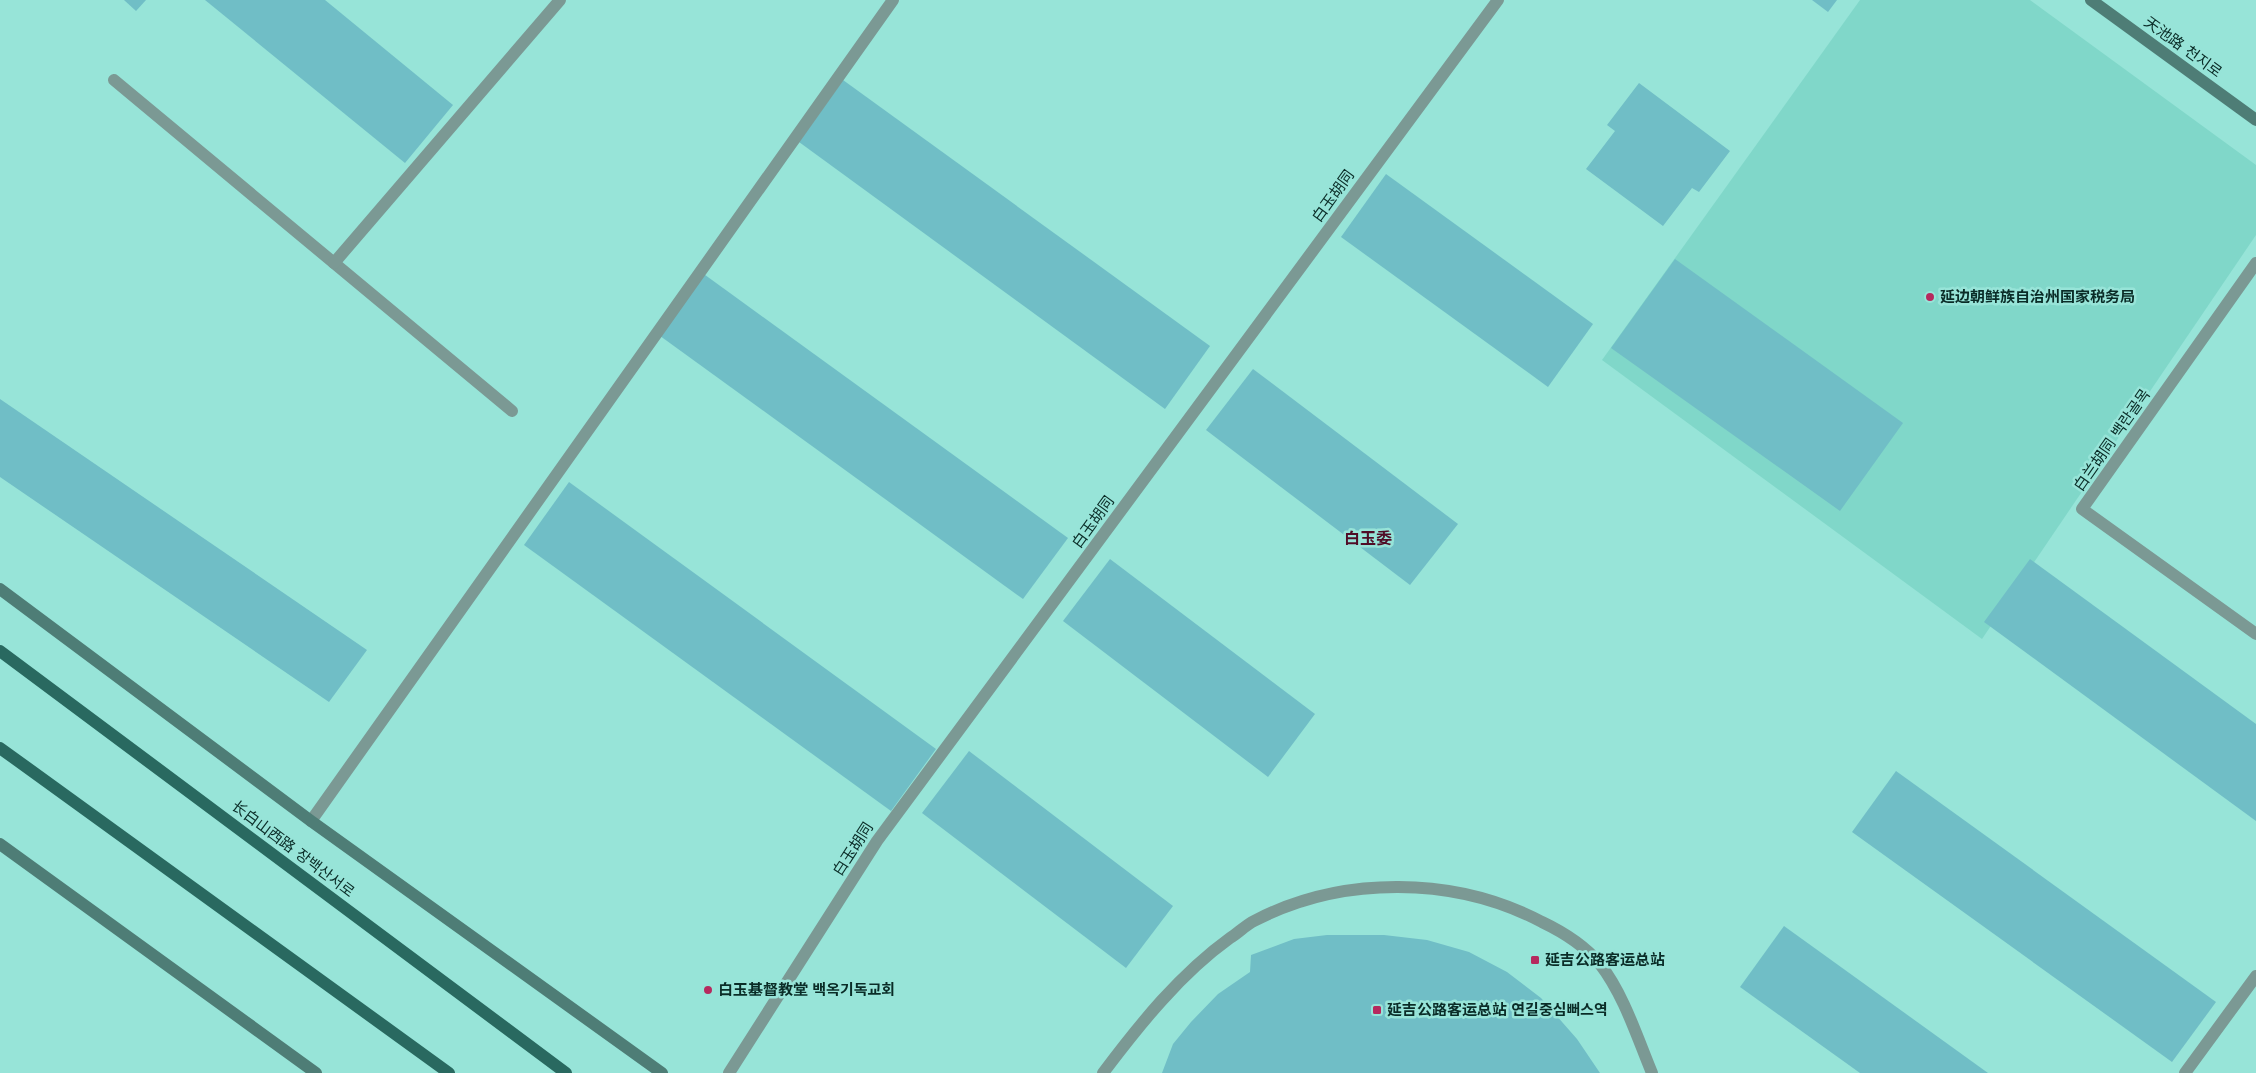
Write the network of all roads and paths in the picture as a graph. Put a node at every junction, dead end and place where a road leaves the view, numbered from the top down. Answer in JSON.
{"nodes":[{"id":1,"x":560,"y":0,"type":"edge"},
{"id":2,"x":892,"y":0,"type":"edge"},
{"id":3,"x":1498,"y":0,"type":"edge"},
{"id":4,"x":2091,"y":0,"type":"edge"},
{"id":5,"x":114,"y":80,"type":"dead end"},
{"id":6,"x":2256,"y":120,"type":"edge"},
{"id":7,"x":334,"y":262,"type":"junction"},
{"id":8,"x":2256,"y":263,"type":"edge"},
{"id":9,"x":512,"y":411,"type":"dead end"},
{"id":10,"x":0,"y":589,"type":"edge"},
{"id":11,"x":2256,"y":634,"type":"edge"},
{"id":12,"x":0,"y":651,"type":"edge"},
{"id":13,"x":0,"y":748,"type":"edge"},
{"id":14,"x":311,"y":821,"type":"junction"},
{"id":15,"x":0,"y":844,"type":"edge"},
{"id":16,"x":2256,"y":976,"type":"edge"},
{"id":17,"x":316,"y":1073,"type":"edge"},
{"id":18,"x":449,"y":1073,"type":"edge"},
{"id":19,"x":566,"y":1073,"type":"edge"},
{"id":20,"x":662,"y":1073,"type":"edge"},
{"id":21,"x":729,"y":1073,"type":"edge"},
{"id":22,"x":1103,"y":1073,"type":"edge"},
{"id":23,"x":1652,"y":1073,"type":"edge"},
{"id":24,"x":2186,"y":1073,"type":"edge"}],
"edges":[{"from":1,"to":7,"type":"street"},
{"from":2,"to":14,"type":"street"},
{"from":3,"to":21,"type":"street","name":"白玉胡同"},
{"from":4,"to":6,"type":"street","name":"天池路 천지로"},
{"from":5,"to":7,"type":"street"},
{"from":7,"to":9,"type":"street"},
{"from":8,"to":11,"type":"street","name":"白兰胡同 백란골목"},
{"from":10,"to":14,"type":"street"},
{"from":12,"to":19,"type":"main road","name":"长白山西路 장백산서로"},
{"from":13,"to":18,"type":"main road"},
{"from":14,"to":20,"type":"street"},
{"from":15,"to":17,"type":"street"},
{"from":16,"to":24,"type":"street"},
{"from":22,"to":23,"type":"street"}]}
